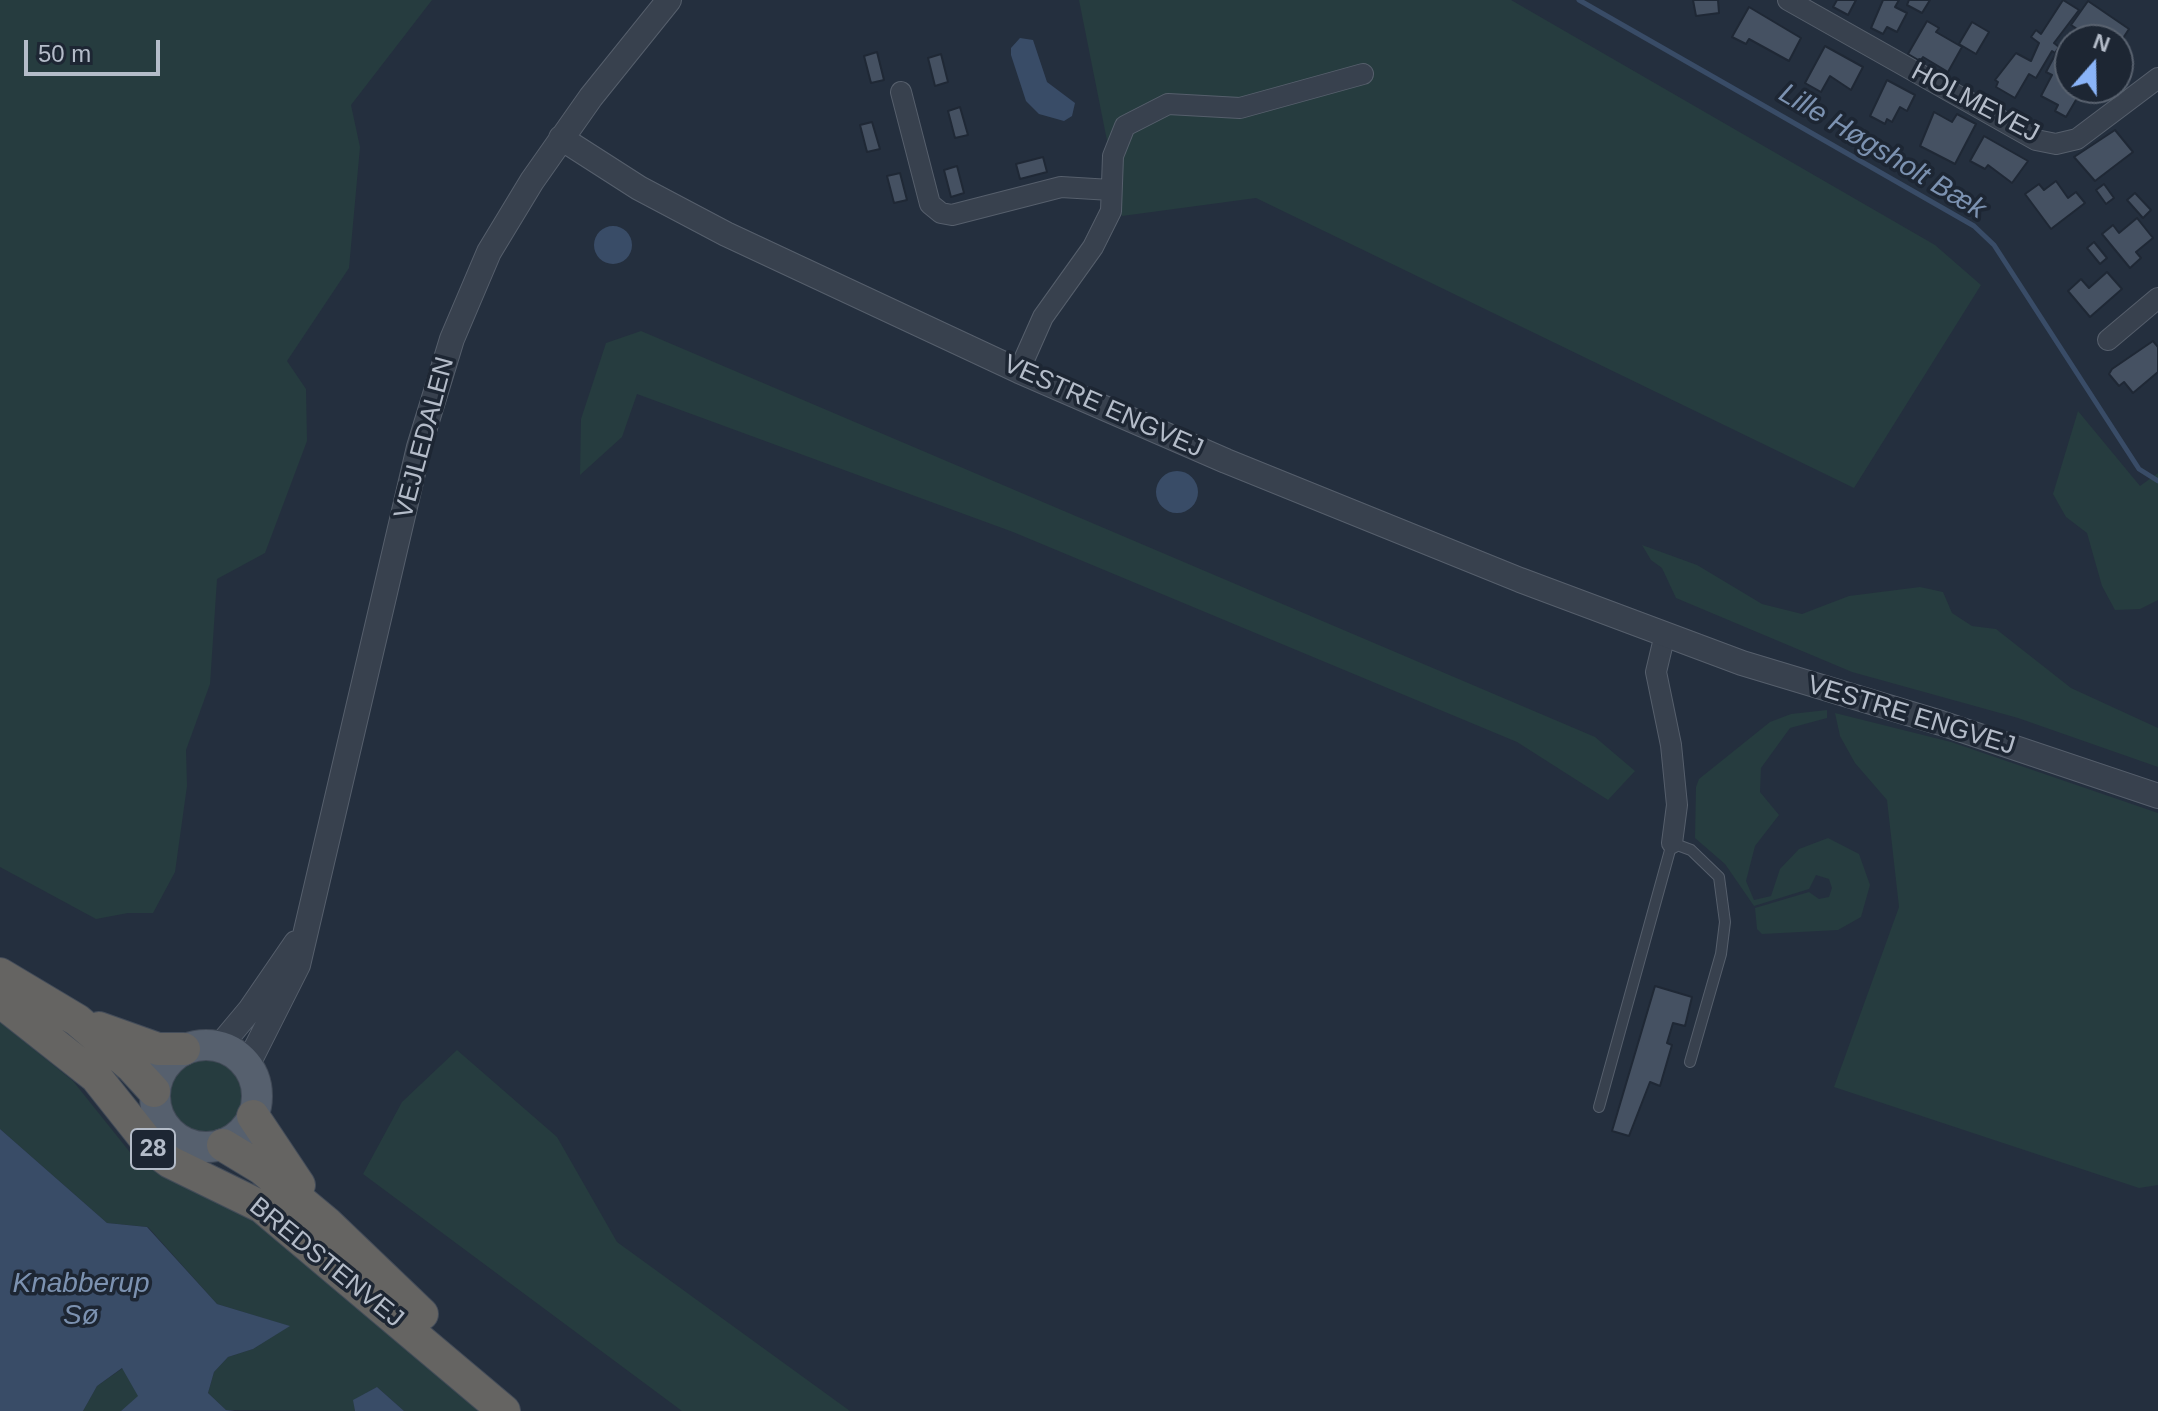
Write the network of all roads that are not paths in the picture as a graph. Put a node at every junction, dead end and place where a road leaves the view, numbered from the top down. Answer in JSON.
{"nodes":[{"id":1,"x":669,"y":0,"type":"edge"},
{"id":2,"x":1788,"y":0,"type":"edge"},
{"id":3,"x":1363,"y":74,"type":"dead end"},
{"id":4,"x":2158,"y":78,"type":"edge"},
{"id":5,"x":901,"y":92,"type":"dead end"},
{"id":6,"x":561,"y":138,"type":"junction"},
{"id":7,"x":1111,"y":190,"type":"junction"},
{"id":8,"x":2158,"y":298,"type":"edge"},
{"id":9,"x":2108,"y":340,"type":"dead end"},
{"id":10,"x":1019,"y":371,"type":"junction"},
{"id":11,"x":1665,"y":634,"type":"junction"},
{"id":12,"x":2158,"y":796,"type":"edge"},
{"id":13,"x":1672,"y":843,"type":"junction"},
{"id":14,"x":304,"y":931,"type":"junction"},
{"id":15,"x":0,"y":974,"type":"edge"},
{"id":16,"x":0,"y":1001,"type":"edge"},
{"id":17,"x":77,"y":1020,"type":"junction"},
{"id":18,"x":219,"y":1047,"type":"junction"},
{"id":19,"x":184,"y":1049,"type":"junction"},
{"id":20,"x":1690,"y":1062,"type":"dead end"},
{"id":21,"x":247,"y":1066,"type":"junction"},
{"id":22,"x":154,"y":1091,"type":"junction"},
{"id":23,"x":1599,"y":1107,"type":"dead end"},
{"id":24,"x":253,"y":1116,"type":"junction"},
{"id":25,"x":223,"y":1145,"type":"junction"},
{"id":26,"x":327,"y":1223,"type":"junction"},
{"id":27,"x":504,"y":1411,"type":"edge"},
{"id":28,"x":527,"y":1411,"type":"edge"}],
"edges":[{"from":1,"to":6,"type":"street","name":"VEJLEDALEN"},
{"from":2,"to":4,"type":"street","name":"HOLMEVEJ"},
{"from":3,"to":7,"type":"street"},
{"from":5,"to":7,"type":"street"},
{"from":6,"to":10,"type":"street","name":"VESTRE ENGVEJ"},
{"from":6,"to":14,"type":"street","name":"VEJLEDALEN"},
{"from":7,"to":10,"type":"street"},
{"from":8,"to":9,"type":"street"},
{"from":10,"to":11,"type":"street","name":"VESTRE ENGVEJ"},
{"from":11,"to":12,"type":"street","name":"VESTRE ENGVEJ"},
{"from":11,"to":13,"type":"street"},
{"from":13,"to":20,"type":"lane"},
{"from":13,"to":23,"type":"lane"},
{"from":14,"to":18,"type":"street","name":"VEJLEDALEN"},
{"from":14,"to":21,"type":"street","name":"VEJLEDALEN"},
{"from":15,"to":17,"type":"highway","number":"28"},
{"from":16,"to":27,"type":"highway","name":"BREDSTENVEJ","number":"28"},
{"from":17,"to":19,"type":"highway","number":"28"},
{"from":17,"to":22,"type":"highway","number":"28"},
{"from":18,"to":19,"type":"main road","number":"28"},
{"from":18,"to":21,"type":"main road"},
{"from":19,"to":22,"type":"main road","number":"28"},
{"from":21,"to":24,"type":"main road"},
{"from":22,"to":25,"type":"main road","number":"28"},
{"from":24,"to":25,"type":"main road"},
{"from":24,"to":26,"type":"highway","name":"BREDSTENVEJ","number":"28"},
{"from":25,"to":26,"type":"highway","name":"BREDSTENVEJ","number":"28"},
{"from":26,"to":28,"type":"highway","name":"BREDSTENVEJ","number":"28"}]}
